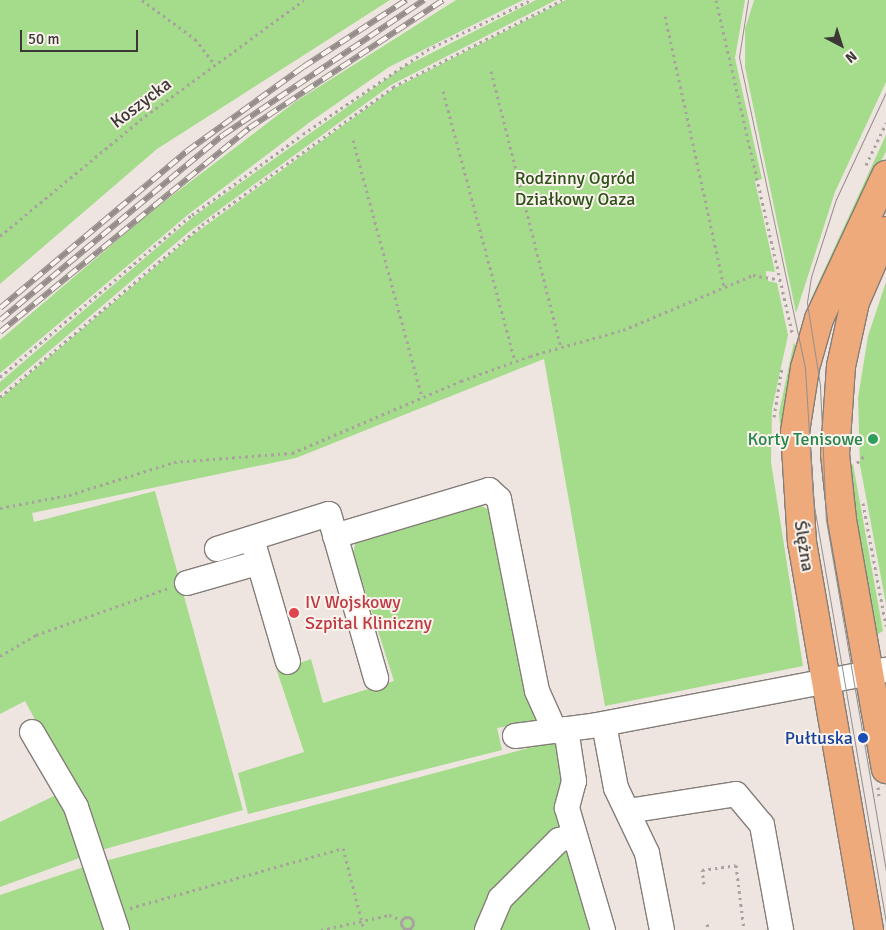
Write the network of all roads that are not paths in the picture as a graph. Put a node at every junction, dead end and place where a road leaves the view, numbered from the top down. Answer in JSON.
{"nodes":[{"id":1,"x":886,"y":174,"type":"edge"},
{"id":2,"x":886,"y":231,"type":"edge"},
{"id":3,"x":335,"y":536,"type":"junction"},
{"id":4,"x":252,"y":538,"type":"junction"},
{"id":5,"x":217,"y":549,"type":"dead end"},
{"id":6,"x":257,"y":563,"type":"junction"},
{"id":7,"x":186,"y":583,"type":"road end"},
{"id":8,"x":288,"y":662,"type":"dead end"},
{"id":9,"x":878,"y":672,"type":"edge"},
{"id":10,"x":376,"y":678,"type":"dead end"},
{"id":11,"x":827,"y":684,"type":"junction"},
{"id":12,"x":604,"y":724,"type":"junction"},
{"id":13,"x":560,"y":730,"type":"junction"},
{"id":14,"x":515,"y":736,"type":"dead end"},
{"id":15,"x":32,"y":745,"type":"dead end"},
{"id":16,"x":886,"y":769,"type":"edge"},
{"id":17,"x":628,"y":811,"type":"junction"},
{"id":18,"x":574,"y":836,"type":"junction"},
{"id":19,"x":115,"y":921,"type":"edge"},
{"id":20,"x":487,"y":930,"type":"edge"},
{"id":21,"x":603,"y":930,"type":"edge"},
{"id":22,"x":662,"y":930,"type":"edge"},
{"id":23,"x":781,"y":930,"type":"edge"},
{"id":24,"x":869,"y":930,"type":"edge"}],
"edges":[{"from":1,"to":11,"type":"main road","name":"Ślężna"},
{"from":2,"to":9,"type":"main road"},
{"from":3,"to":4,"type":"street"},
{"from":3,"to":10,"type":"street"},
{"from":3,"to":13,"type":"street"},
{"from":4,"to":5,"type":"street"},
{"from":4,"to":6,"type":"street"},
{"from":6,"to":7,"type":"street"},
{"from":6,"to":8,"type":"street"},
{"from":9,"to":11,"type":"street"},
{"from":9,"to":16,"type":"main road"},
{"from":11,"to":12,"type":"street"},
{"from":11,"to":24,"type":"main road","name":"Ślężna"},
{"from":12,"to":13,"type":"street"},
{"from":12,"to":17,"type":"street"},
{"from":13,"to":14,"type":"street"},
{"from":13,"to":18,"type":"street"},
{"from":15,"to":19,"type":"street"},
{"from":17,"to":22,"type":"street"},
{"from":17,"to":23,"type":"street"},
{"from":18,"to":20,"type":"street"},
{"from":18,"to":21,"type":"street"}]}
